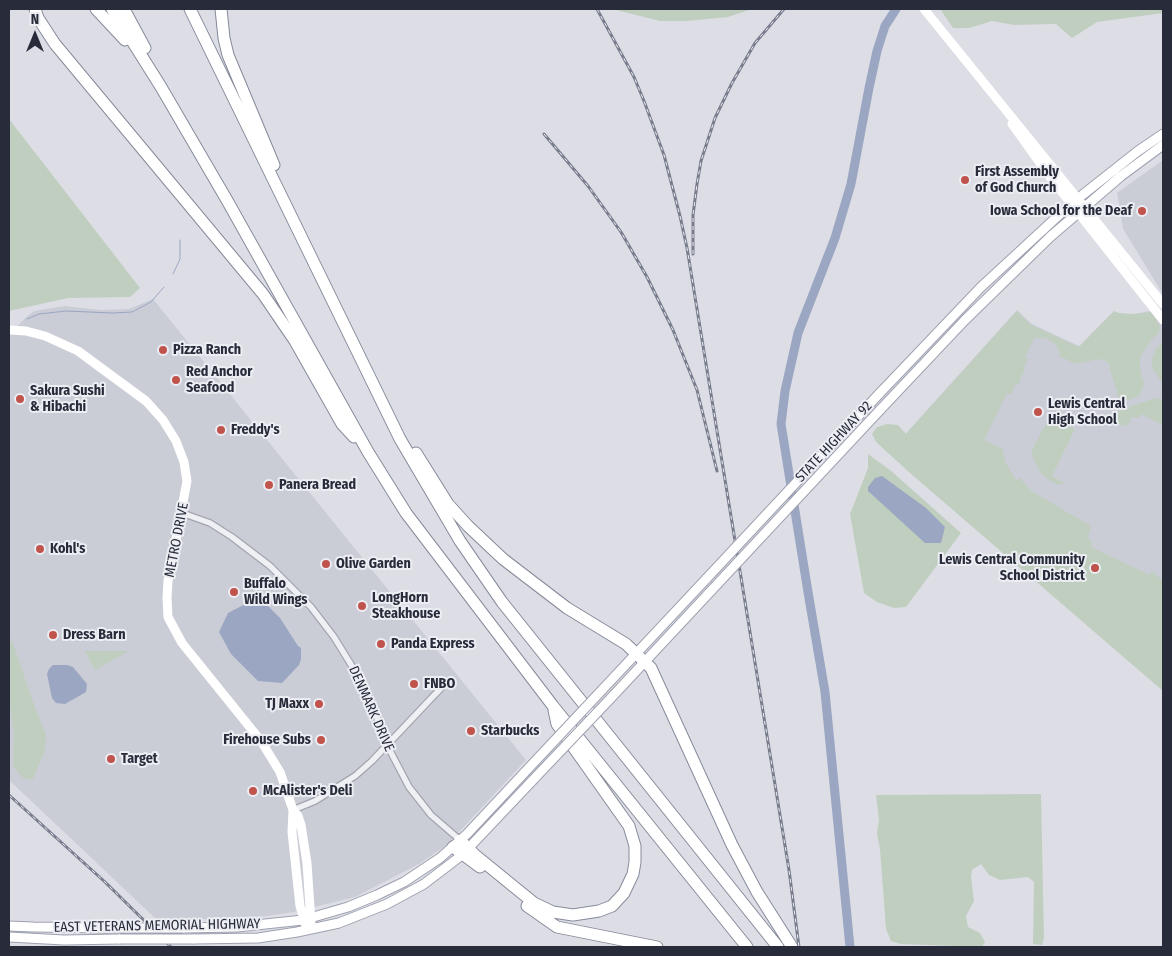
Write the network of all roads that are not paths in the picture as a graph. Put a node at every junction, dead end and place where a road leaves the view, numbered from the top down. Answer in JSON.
{"nodes":[{"id":1,"x":35,"y":9,"type":"edge"},
{"id":2,"x":96,"y":9,"type":"edge"},
{"id":3,"x":112,"y":9,"type":"edge"},
{"id":4,"x":124,"y":9,"type":"edge"},
{"id":5,"x":190,"y":9,"type":"edge"},
{"id":6,"x":221,"y":9,"type":"edge"},
{"id":7,"x":924,"y":9,"type":"edge"},
{"id":8,"x":162,"y":87,"type":"junction"},
{"id":9,"x":180,"y":119,"type":"junction"},
{"id":10,"x":1163,"y":134,"type":"edge"},
{"id":11,"x":1163,"y":145,"type":"edge"},
{"id":12,"x":1075,"y":201,"type":"junction"},
{"id":13,"x":284,"y":203,"type":"junction"},
{"id":14,"x":1082,"y":210,"type":"junction"},
{"id":15,"x":1163,"y":304,"type":"edge"},
{"id":16,"x":1163,"y":320,"type":"edge"},
{"id":17,"x":9,"y":330,"type":"edge"},
{"id":18,"x":384,"y":404,"type":"junction"},
{"id":19,"x":368,"y":452,"type":"junction"},
{"id":20,"x":182,"y":513,"type":"junction"},
{"id":21,"x":640,"y":657,"type":"junction"},
{"id":22,"x":442,"y":687,"type":"dead end"},
{"id":23,"x":553,"y":706,"type":"junction"},
{"id":24,"x":387,"y":745,"type":"junction"},
{"id":25,"x":525,"y":772,"type":"joint"},
{"id":26,"x":532,"y":782,"type":"joint"},
{"id":27,"x":293,"y":810,"type":"junction"},
{"id":28,"x":461,"y":847,"type":"junction"},
{"id":29,"x":307,"y":919,"type":"junction"},
{"id":30,"x":9,"y":926,"type":"edge"},
{"id":31,"x":308,"y":930,"type":"junction"},
{"id":32,"x":9,"y":937,"type":"edge"},
{"id":33,"x":657,"y":947,"type":"edge"},
{"id":34,"x":747,"y":947,"type":"edge"},
{"id":35,"x":778,"y":947,"type":"edge"},
{"id":36,"x":792,"y":947,"type":"edge"}],
"edges":[{"from":1,"to":19,"type":"highway"},
{"from":2,"to":8,"type":"highway"},
{"from":3,"to":8,"type":"highway"},
{"from":4,"to":9,"type":"highway"},
{"from":5,"to":13,"type":"highway"},
{"from":6,"to":13,"type":"highway"},
{"from":7,"to":12,"type":"main road"},
{"from":8,"to":9,"type":"highway"},
{"from":9,"to":19,"type":"highway"},
{"from":10,"to":12,"type":"main road","name":"STATE HIGHWAY 92"},
{"from":11,"to":14,"type":"main road","name":"STATE HIGHWAY 92"},
{"from":12,"to":14,"type":"main road"},
{"from":12,"to":21,"type":"main road","name":"STATE HIGHWAY 92","bridge":true},
{"from":13,"to":18,"type":"highway"},
{"from":14,"to":15,"type":"main road"},
{"from":14,"to":16,"type":"main road"},
{"from":14,"to":21,"type":"main road","name":"STATE HIGHWAY 92","bridge":true},
{"from":17,"to":20,"type":"main road","name":"METRO DRIVE"},
{"from":18,"to":21,"type":"highway"},
{"from":18,"to":35,"type":"highway"},
{"from":19,"to":23,"type":"highway"},
{"from":20,"to":24,"type":"street","name":"DENMARK DRIVE"},
{"from":20,"to":27,"type":"main road","name":"METRO DRIVE"},
{"from":21,"to":25,"type":"main road","name":"STATE HIGHWAY 92","bridge":true},
{"from":21,"to":26,"type":"main road","name":"STATE HIGHWAY 92","bridge":true},
{"from":21,"to":36,"type":"highway"},
{"from":22,"to":24,"type":"street"},
{"from":23,"to":28,"type":"highway"},
{"from":23,"to":34,"type":"highway"},
{"from":24,"to":27,"type":"street"},
{"from":24,"to":28,"type":"street","name":"DENMARK DRIVE"},
{"from":25,"to":28,"type":"main road","name":"EAST VETERANS MEMORIAL HIGHWAY"},
{"from":26,"to":28,"type":"main road","name":"EAST VETERANS MEMORIAL HIGHWAY"},
{"from":27,"to":29,"type":"main road","name":"METRO DRIVE"},
{"from":28,"to":29,"type":"main road","name":"EAST VETERANS MEMORIAL HIGHWAY"},
{"from":28,"to":31,"type":"main road","name":"EAST VETERANS MEMORIAL HIGHWAY"},
{"from":28,"to":33,"type":"highway"},
{"from":29,"to":30,"type":"main road","name":"EAST VETERANS MEMORIAL HIGHWAY","bridge":true},
{"from":29,"to":31,"type":"main road","name":"METRO DRIVE"},
{"from":31,"to":32,"type":"main road","name":"EAST VETERANS MEMORIAL HIGHWAY","bridge":true}]}
